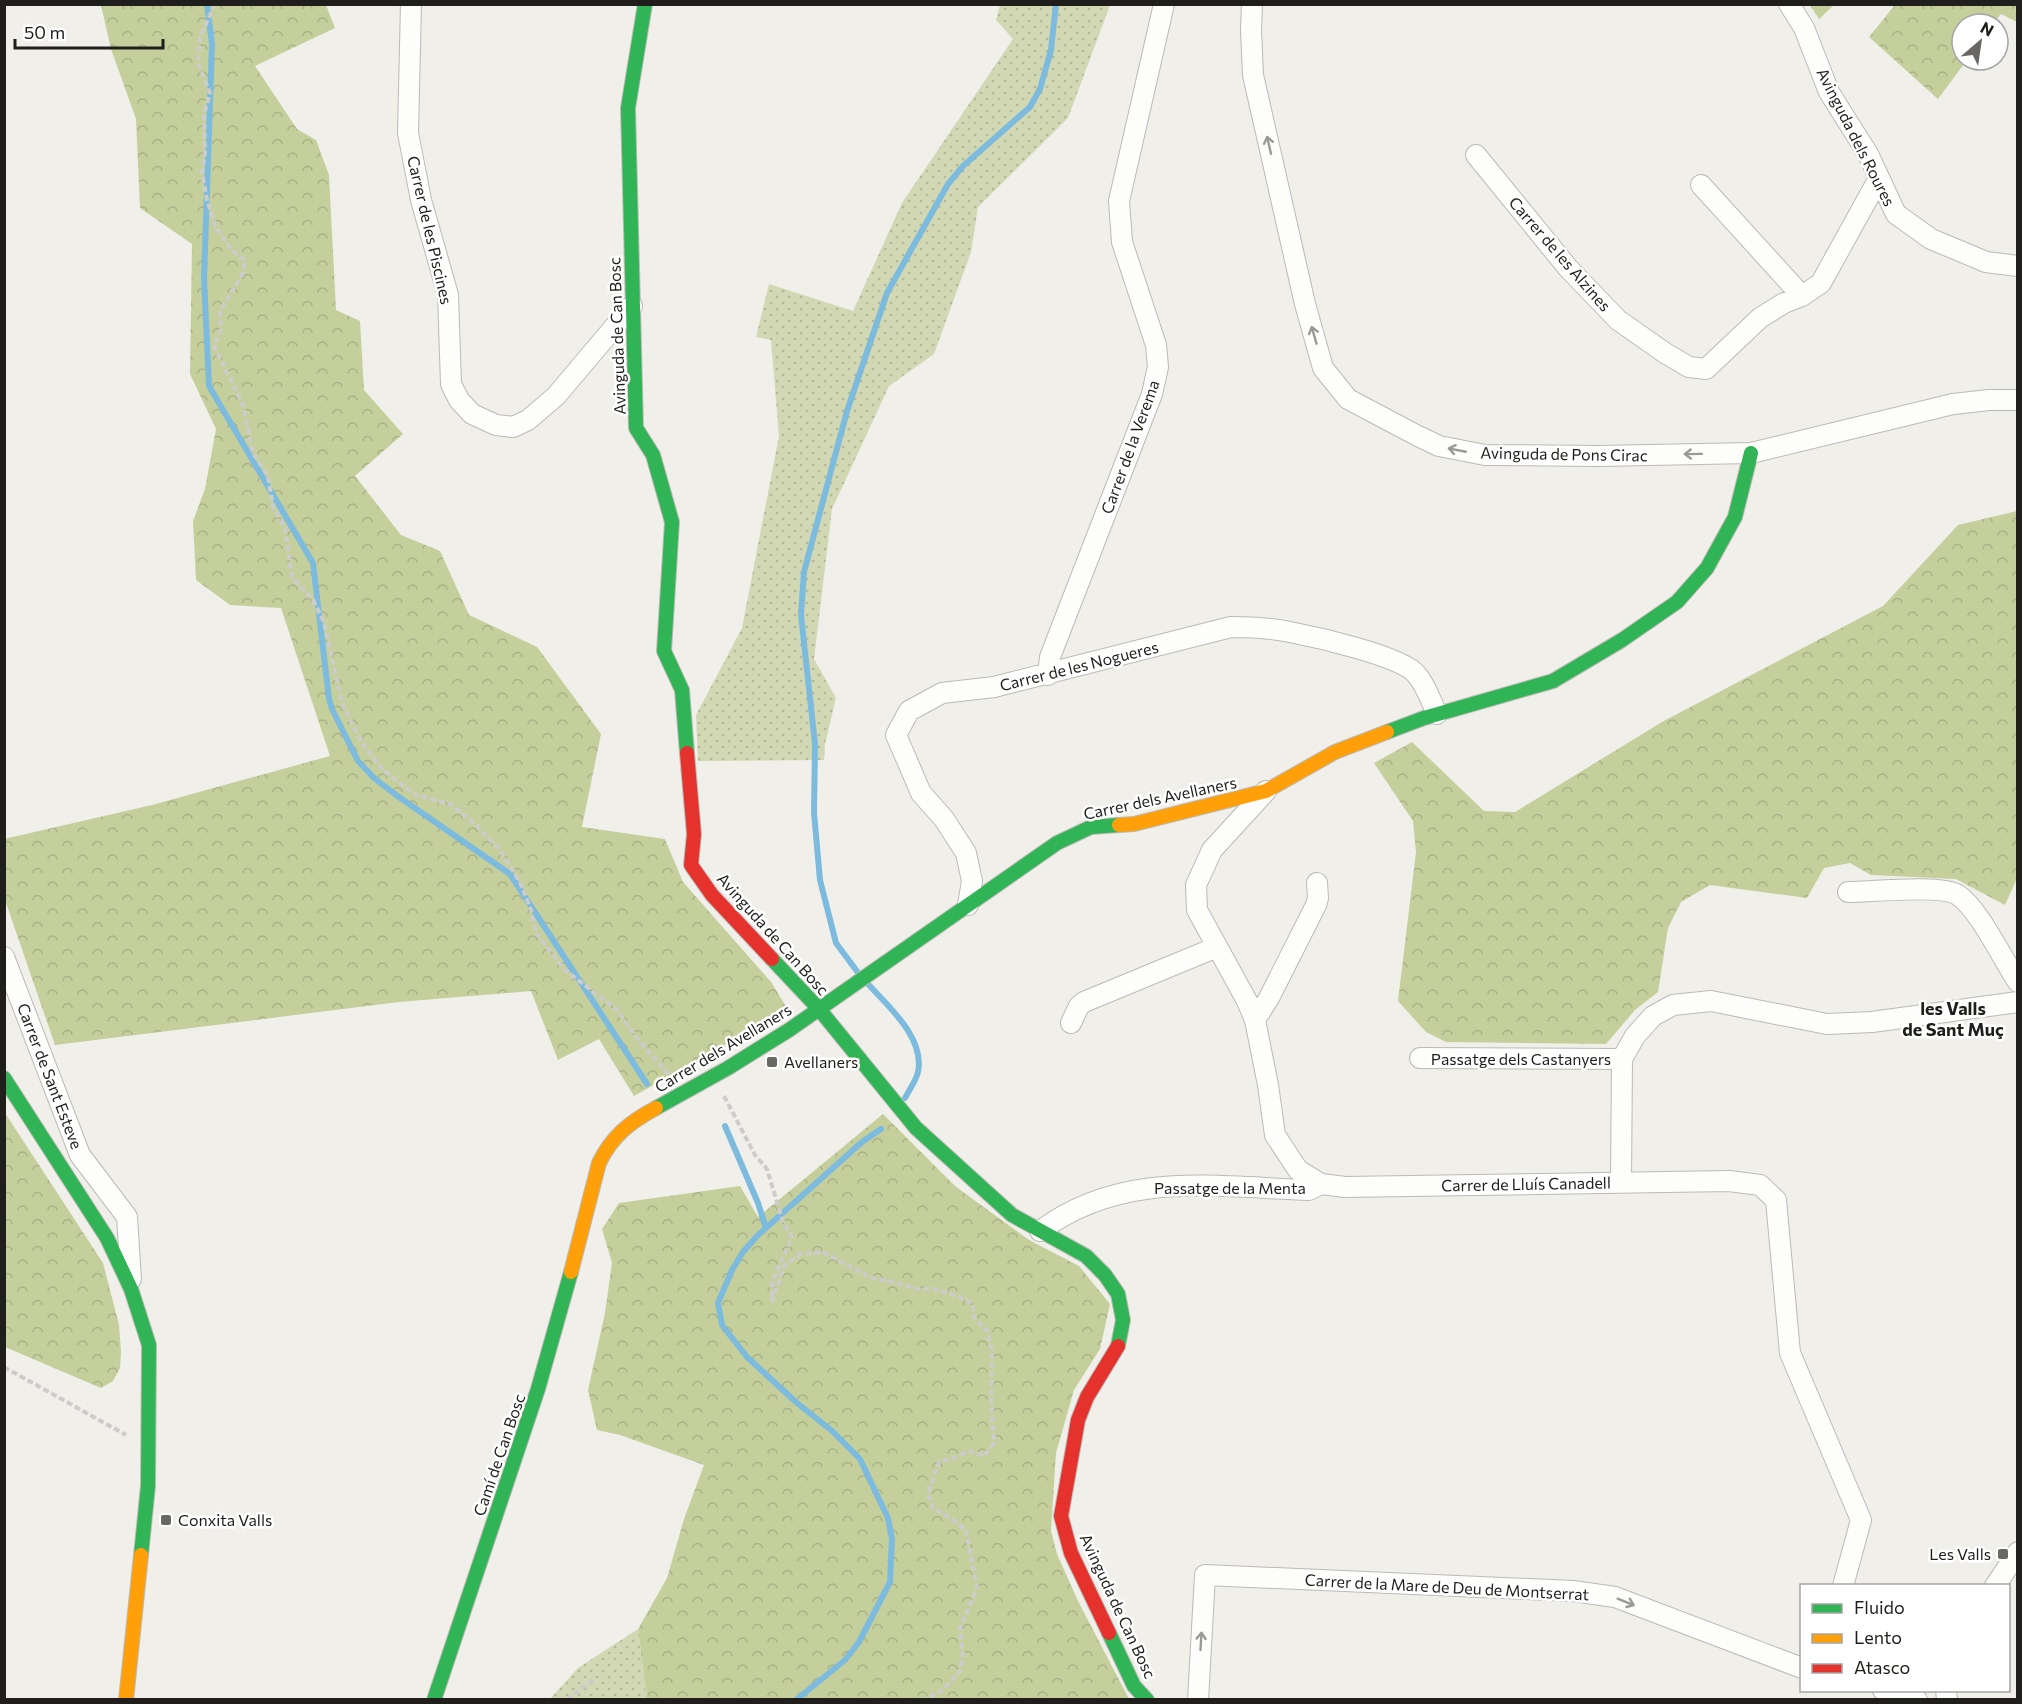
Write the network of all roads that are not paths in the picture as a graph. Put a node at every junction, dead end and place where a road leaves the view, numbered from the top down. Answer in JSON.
{"nodes":[{"id":1,"x":411,"y":4,"type":"edge"},
{"id":2,"x":645,"y":4,"type":"edge"},
{"id":3,"x":1164,"y":4,"type":"edge"},
{"id":4,"x":1252,"y":4,"type":"edge"},
{"id":5,"x":1789,"y":4,"type":"edge"},
{"id":6,"x":1476,"y":155,"type":"dead end"},
{"id":7,"x":1879,"y":178,"type":"junction"},
{"id":8,"x":1701,"y":184,"type":"dead end"},
{"id":9,"x":2018,"y":266,"type":"edge"},
{"id":10,"x":1802,"y":296,"type":"junction"},
{"id":11,"x":632,"y":306,"type":"junction"},
{"id":12,"x":2018,"y":400,"type":"edge"},
{"id":13,"x":1752,"y":453,"type":"junction"},
{"id":14,"x":1048,"y":675,"type":"junction"},
{"id":15,"x":1437,"y":714,"type":"junction"},
{"id":16,"x":1266,"y":791,"type":"junction"},
{"id":17,"x":1317,"y":883,"type":"dead end"},
{"id":18,"x":1848,"y":892,"type":"dead end"},
{"id":19,"x":968,"y":905,"type":"junction"},
{"id":20,"x":1217,"y":947,"type":"junction"},
{"id":21,"x":4,"y":957,"type":"edge"},
{"id":22,"x":2018,"y":982,"type":"edge"},
{"id":23,"x":2018,"y":1002,"type":"edge"},
{"id":24,"x":819,"y":1009,"type":"junction"},
{"id":25,"x":1255,"y":1020,"type":"junction"},
{"id":26,"x":1071,"y":1023,"type":"dead end"},
{"id":27,"x":1420,"y":1058,"type":"dead end"},
{"id":28,"x":1622,"y":1059,"type":"junction"},
{"id":29,"x":4,"y":1078,"type":"edge"},
{"id":30,"x":1621,"y":1182,"type":"junction"},
{"id":31,"x":1321,"y":1184,"type":"junction"},
{"id":32,"x":585,"y":1218,"type":"joint"},
{"id":33,"x":1040,"y":1231,"type":"junction"},
{"id":34,"x":131,"y":1289,"type":"junction"},
{"id":35,"x":2018,"y":1552,"type":"edge"},
{"id":36,"x":1844,"y":1584,"type":"edge"},
{"id":37,"x":1996,"y":1584,"type":"edge"},
{"id":38,"x":1800,"y":1667,"type":"edge"},
{"id":39,"x":1890,"y":1692,"type":"edge"},
{"id":40,"x":126,"y":1700,"type":"edge"},
{"id":41,"x":434,"y":1700,"type":"edge"},
{"id":42,"x":1147,"y":1700,"type":"edge"},
{"id":43,"x":1198,"y":1700,"type":"edge"},
{"id":44,"x":1917,"y":1700,"type":"edge"}],
"edges":[{"from":1,"to":11,"type":"street","name":"Carrer de les Piscines"},
{"from":2,"to":11,"type":"street","name":"Avinguda de Can Bosc"},
{"from":3,"to":14,"type":"street","name":"Carrer de la Verema"},
{"from":13,"to":4,"type":"street","name":"Avinguda de Pons Cirac","one_way":true},
{"from":5,"to":7,"type":"street","name":"Avinguda dels Roures"},
{"from":6,"to":10,"type":"street","name":"Carrer de les Alzines"},
{"from":7,"to":9,"type":"street","name":"Avinguda dels Roures"},
{"from":7,"to":10,"type":"street","name":"Carrer de les Alzines"},
{"from":8,"to":10,"type":"street"},
{"from":11,"to":24,"type":"street","name":"Avinguda de Can Bosc"},
{"from":12,"to":13,"type":"street","name":"Avinguda de Pons Cirac"},
{"from":13,"to":15,"type":"street","name":"Carrer dels Avellaners"},
{"from":14,"to":15,"type":"street","name":"Carrer de les Nogueres"},
{"from":14,"to":19,"type":"street","name":"Carrer de les Nogueres"},
{"from":15,"to":16,"type":"street","name":"Carrer dels Avellaners"},
{"from":16,"to":19,"type":"street","name":"Carrer dels Avellaners"},
{"from":16,"to":20,"type":"street","name":"Carrer de Lluís Canadell"},
{"from":17,"to":25,"type":"street"},
{"from":18,"to":22,"type":"street"},
{"from":19,"to":24,"type":"street","name":"Carrer dels Avellaners"},
{"from":20,"to":25,"type":"street","name":"Carrer de Lluís Canadell"},
{"from":20,"to":26,"type":"street"},
{"from":21,"to":34,"type":"street","name":"Carrer de Sant Esteve"},
{"from":23,"to":28,"type":"street"},
{"from":24,"to":32,"type":"street","name":"Carrer dels Avellaners"},
{"from":24,"to":33,"type":"street","name":"Avinguda de Can Bosc"},
{"from":25,"to":31,"type":"street","name":"Carrer de Lluís Canadell"},
{"from":27,"to":28,"type":"street","name":"Passatge dels Castanyers"},
{"from":28,"to":30,"type":"street"},
{"from":29,"to":34,"type":"street"},
{"from":30,"to":31,"type":"street","name":"Carrer de Lluís Canadell"},
{"from":30,"to":36,"type":"street","name":"Carrer de Lluís Canadell"},
{"from":31,"to":33,"type":"street","name":"Passatge de la Menta"},
{"from":32,"to":41,"type":"street","name":"Camí de Can Bosc"},
{"from":33,"to":42,"type":"street","name":"Avinguda de Can Bosc"},
{"from":34,"to":40,"type":"street"},
{"from":35,"to":37,"type":"street"},
{"from":43,"to":38,"type":"street","name":"Carrer de la Mare de Deu de Montserrat","one_way":true},
{"from":39,"to":44,"type":"street"}]}
